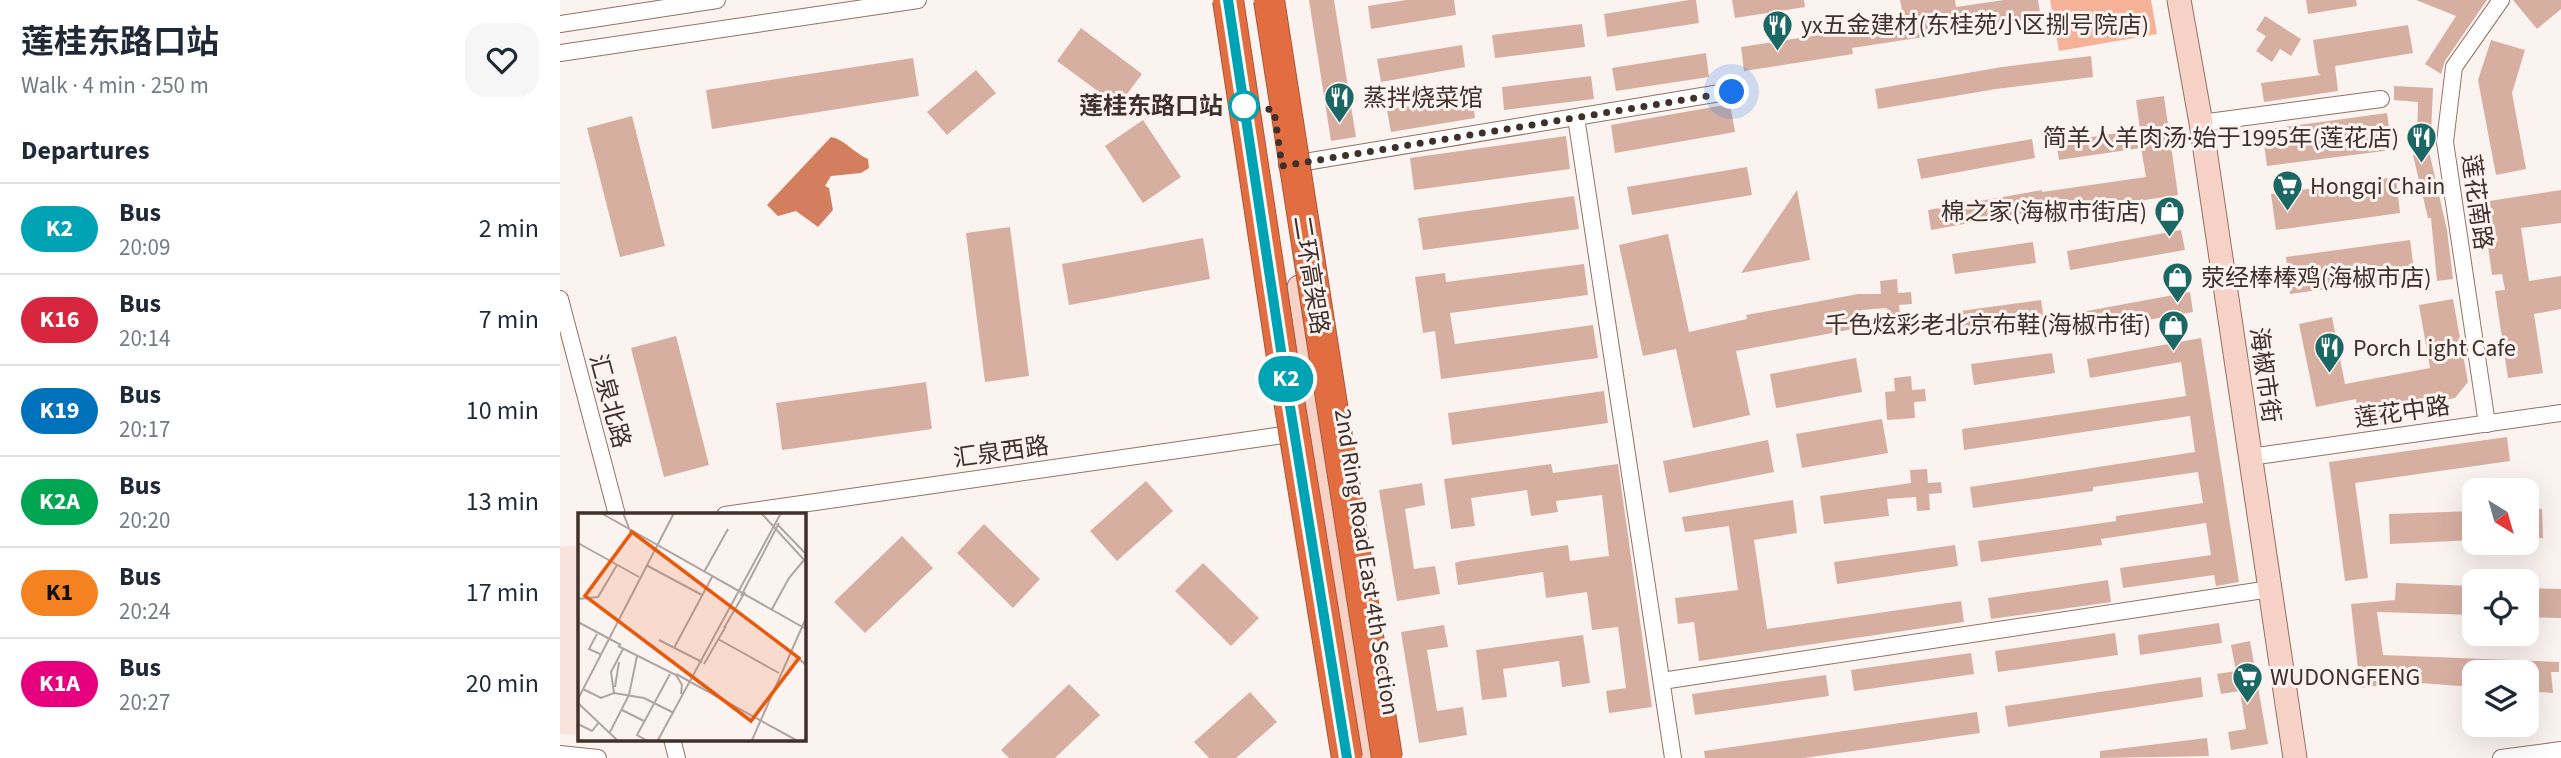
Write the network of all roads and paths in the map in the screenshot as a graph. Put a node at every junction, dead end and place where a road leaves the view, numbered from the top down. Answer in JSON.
{"nodes":[{"id":1,"x":717,"y":0,"type":"edge"},
{"id":2,"x":918,"y":0,"type":"edge"},
{"id":3,"x":1228,"y":0,"type":"edge"},
{"id":4,"x":1234,"y":0,"type":"edge"},
{"id":5,"x":1258,"y":0,"type":"edge"},
{"id":6,"x":1269,"y":0,"type":"edge"},
{"id":7,"x":2179,"y":0,"type":"edge"},
{"id":8,"x":2501,"y":0,"type":"edge"},
{"id":9,"x":560,"y":24,"type":"edge"},
{"id":10,"x":560,"y":53,"type":"edge"},
{"id":11,"x":1732,"y":92,"type":"dead end"},
{"id":12,"x":2381,"y":99,"type":"dead end"},
{"id":13,"x":1577,"y":117,"type":"junction"},
{"id":14,"x":2201,"y":123,"type":"junction"},
{"id":15,"x":1282,"y":166,"type":"junction"},
{"id":16,"x":560,"y":299,"type":"edge"},
{"id":17,"x":2561,"y":413,"type":"edge"},
{"id":18,"x":2487,"y":424,"type":"junction"},
{"id":19,"x":1289,"y":437,"type":"junction"},
{"id":20,"x":2250,"y":457,"type":"junction"},
{"id":21,"x":616,"y":513,"type":"edge"},
{"id":22,"x":739,"y":513,"type":"edge"},
{"id":23,"x":2270,"y":589,"type":"junction"},
{"id":24,"x":1661,"y":681,"type":"junction"},
{"id":25,"x":672,"y":740,"type":"edge"},
{"id":26,"x":2561,"y":750,"type":"edge"},
{"id":27,"x":560,"y":754,"type":"edge"},
{"id":28,"x":598,"y":758,"type":"edge"},
{"id":29,"x":677,"y":758,"type":"edge"},
{"id":30,"x":1327,"y":758,"type":"edge"},
{"id":31,"x":1335,"y":758,"type":"edge"},
{"id":32,"x":1347,"y":758,"type":"edge"},
{"id":33,"x":1371,"y":758,"type":"edge"},
{"id":34,"x":1387,"y":758,"type":"edge"},
{"id":35,"x":1673,"y":758,"type":"edge"},
{"id":36,"x":2295,"y":758,"type":"edge"},
{"id":37,"x":2501,"y":758,"type":"edge"}],
"edges":[{"from":1,"to":9,"type":"street"},
{"from":2,"to":10,"type":"street"},
{"from":3,"to":19,"type":"highway","name":"二环高架路","bridge":true},
{"from":4,"to":19,"type":"main road"},
{"from":5,"to":15,"type":"main road","name":"2nd Ring Road East 4th Section"},
{"from":6,"to":34,"type":"highway","name":"二环高架路","bridge":true},
{"from":7,"to":14,"type":"main road","name":"海椒市街"},
{"from":8,"to":18,"type":"street","name":"莲花南路"},
{"from":11,"to":13,"type":"street"},
{"from":12,"to":14,"type":"street"},
{"from":13,"to":15,"type":"street"},
{"from":13,"to":24,"type":"street"},
{"from":14,"to":20,"type":"main road","name":"海椒市街"},
{"from":15,"to":33,"type":"main road","name":"2nd Ring Road East 4th Section"},
{"from":16,"to":21,"type":"street","name":"汇泉北路"},
{"from":17,"to":18,"type":"street","name":"莲花中路"},
{"from":18,"to":20,"type":"street","name":"莲花中路"},
{"from":19,"to":22,"type":"street","name":"汇泉西路"},
{"from":19,"to":30,"type":"highway","bridge":true},
{"from":19,"to":31,"type":"main road"},
{"from":19,"to":32,"type":"highway","name":"二环高架路","bridge":true},
{"from":20,"to":23,"type":"main road","name":"海椒市街"},
{"from":23,"to":24,"type":"street"},
{"from":23,"to":36,"type":"main road","name":"海椒市街"},
{"from":24,"to":35,"type":"street"},
{"from":25,"to":29,"type":"street"},
{"from":26,"to":37,"type":"street"},
{"from":27,"to":28,"type":"street"}]}
